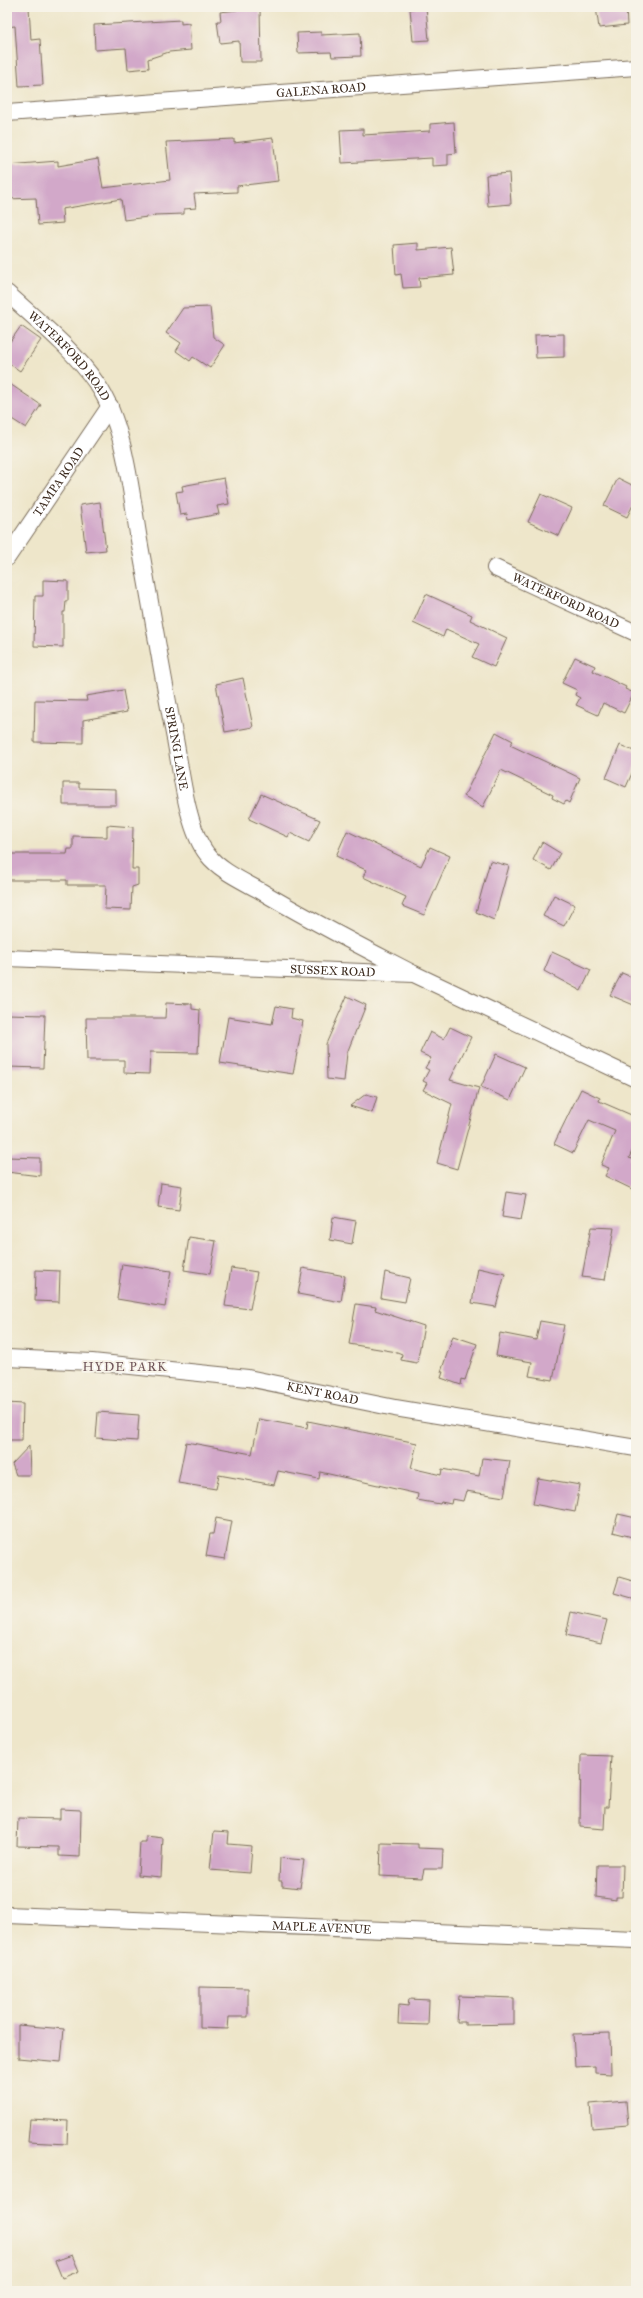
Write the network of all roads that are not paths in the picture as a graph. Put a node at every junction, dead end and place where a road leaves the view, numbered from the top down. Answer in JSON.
{"nodes":[{"id":1,"x":636,"y":67,"type":"edge"},
{"id":2,"x":7,"y":113,"type":"edge"},
{"id":3,"x":7,"y":293,"type":"edge"},
{"id":4,"x":110,"y":406,"type":"junction"},
{"id":5,"x":7,"y":558,"type":"edge"},
{"id":6,"x":495,"y":568,"type":"dead end"},
{"id":7,"x":636,"y":633,"type":"edge"},
{"id":8,"x":7,"y":958,"type":"edge"},
{"id":9,"x":414,"y":974,"type":"junction"},
{"id":10,"x":636,"y":1079,"type":"edge"},
{"id":11,"x":7,"y":1358,"type":"edge"},
{"id":12,"x":636,"y":1448,"type":"edge"},
{"id":13,"x":7,"y":1915,"type":"edge"},
{"id":14,"x":636,"y":1940,"type":"edge"}],
"edges":[{"from":1,"to":2,"type":"street","name":"GALENA ROAD"},
{"from":3,"to":4,"type":"street","name":"WATERFORD ROAD"},
{"from":4,"to":5,"type":"street","name":"TAMPA ROAD"},
{"from":4,"to":9,"type":"street","name":"SPRING LANE"},
{"from":6,"to":7,"type":"street","name":"WATERFORD ROAD"},
{"from":8,"to":9,"type":"street","name":"SUSSEX ROAD"},
{"from":9,"to":10,"type":"street","name":"SUSSEX ROAD"},
{"from":11,"to":12,"type":"street","name":"KENT ROAD"},
{"from":13,"to":14,"type":"street","name":"MAPLE AVENUE"}]}
